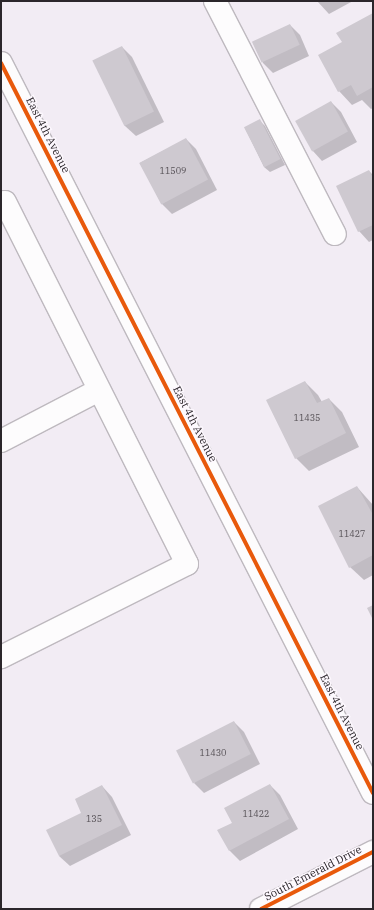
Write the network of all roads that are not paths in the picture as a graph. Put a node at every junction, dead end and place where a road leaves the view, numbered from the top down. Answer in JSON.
{"nodes":[{"id":1,"x":215,"y":1,"type":"edge"},
{"id":2,"x":1,"y":63,"type":"edge"},
{"id":3,"x":1,"y":204,"type":"edge"},
{"id":4,"x":335,"y":234,"type":"dead end"},
{"id":5,"x":99,"y":390,"type":"junction"},
{"id":6,"x":1,"y":441,"type":"edge"},
{"id":7,"x":1,"y":656,"type":"edge"},
{"id":8,"x":373,"y":793,"type":"edge"},
{"id":9,"x":373,"y":852,"type":"edge"},
{"id":10,"x":261,"y":909,"type":"edge"}],
"edges":[{"from":1,"to":4,"type":"street"},
{"from":2,"to":8,"type":"street","name":"East 4th Avenue"},
{"from":3,"to":5,"type":"street"},
{"from":5,"to":6,"type":"street"},
{"from":5,"to":7,"type":"street"},
{"from":9,"to":10,"type":"street","name":"South Emerald Drive"}]}
